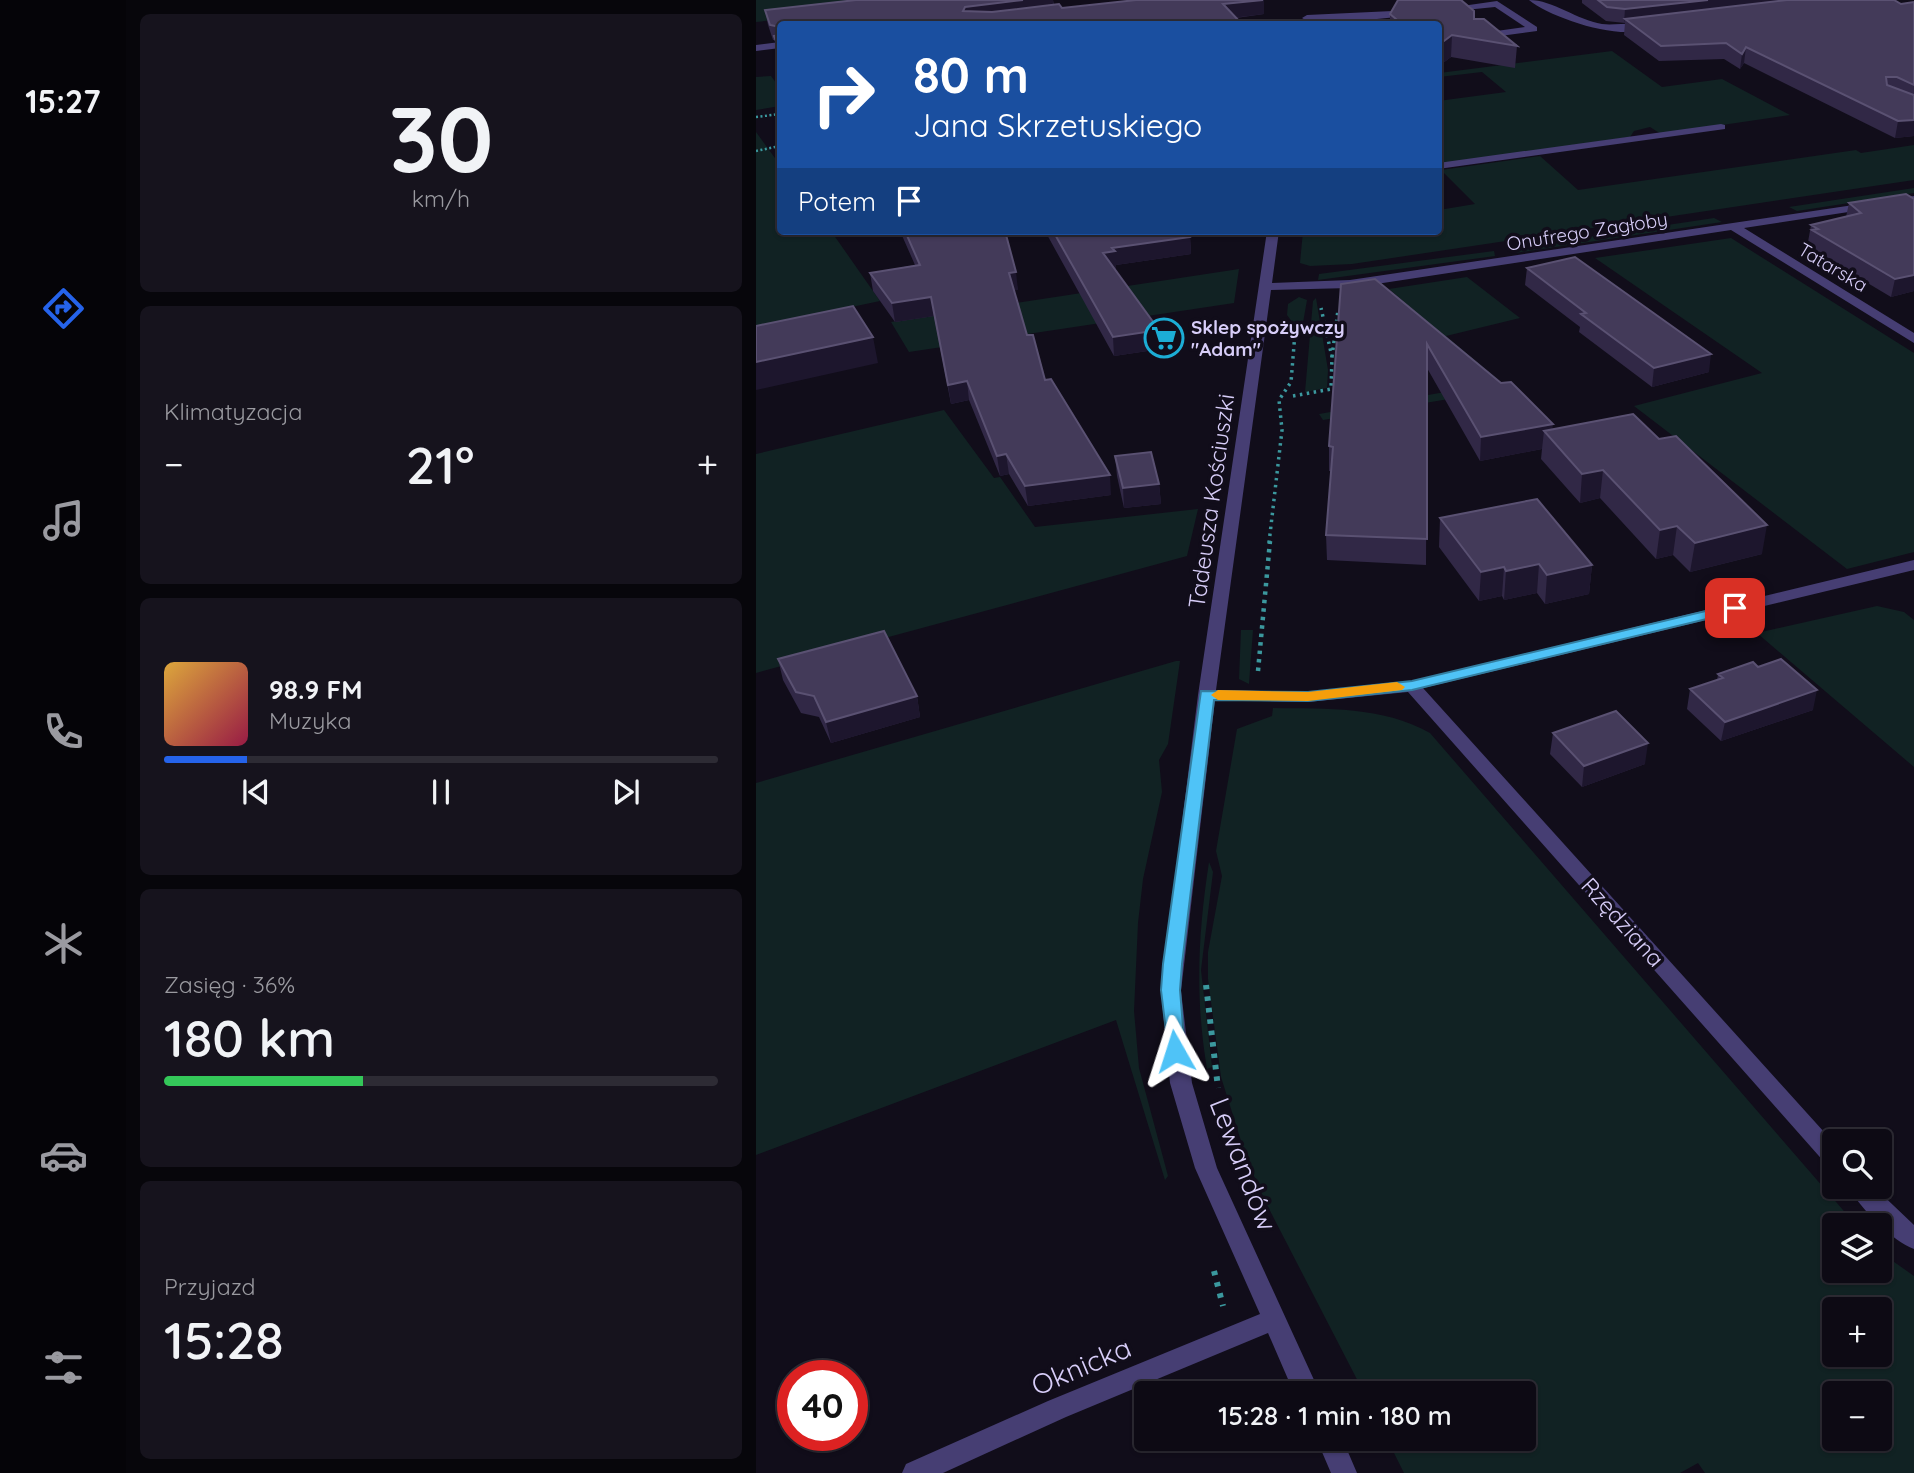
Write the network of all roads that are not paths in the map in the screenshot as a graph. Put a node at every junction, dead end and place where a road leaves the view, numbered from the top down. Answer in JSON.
{"nodes":[{"id":1,"x":1533,"y":0,"type":"edge"},
{"id":2,"x":1309,"y":3,"type":"dead end"},
{"id":3,"x":1306,"y":21,"type":"edge"},
{"id":4,"x":1372,"y":21,"type":"edge"},
{"id":5,"x":1651,"y":26,"type":"edge"},
{"id":6,"x":1478,"y":36,"type":"edge"},
{"id":7,"x":777,"y":46,"type":"edge"},
{"id":8,"x":756,"y":48,"type":"edge"},
{"id":9,"x":1721,"y":127,"type":"dead end"},
{"id":10,"x":1442,"y":165,"type":"edge"},
{"id":11,"x":1914,"y":199,"type":"edge"},
{"id":12,"x":1733,"y":226,"type":"junction"},
{"id":13,"x":1272,"y":235,"type":"edge"},
{"id":14,"x":1264,"y":287,"type":"junction"},
{"id":15,"x":1914,"y":339,"type":"edge"},
{"id":16,"x":1914,"y":565,"type":"edge"},
{"id":17,"x":1412,"y":685,"type":"junction"},
{"id":18,"x":1207,"y":695,"type":"junction"},
{"id":19,"x":1822,"y":1145,"type":"edge"},
{"id":20,"x":1870,"y":1199,"type":"edge"},
{"id":21,"x":1914,"y":1239,"type":"edge"},
{"id":22,"x":1273,"y":1320,"type":"junction"},
{"id":23,"x":1301,"y":1381,"type":"edge"},
{"id":24,"x":1335,"y":1451,"type":"edge"},
{"id":25,"x":915,"y":1473,"type":"edge"},
{"id":26,"x":1344,"y":1473,"type":"edge"}],
"edges":[{"from":1,"to":5,"type":"street"},
{"from":2,"to":3,"type":"street"},
{"from":3,"to":4,"type":"street"},
{"from":4,"to":6,"type":"street"},
{"from":7,"to":8,"type":"street"},
{"from":9,"to":10,"type":"street"},
{"from":11,"to":12,"type":"street","name":"Onufrego Zagłoby"},
{"from":12,"to":14,"type":"street","name":"Onufrego Zagłoby"},
{"from":12,"to":15,"type":"street","name":"Tatarska"},
{"from":13,"to":14,"type":"street","name":"Tadeusza Kościuszki"},
{"from":14,"to":18,"type":"street","name":"Tadeusza Kościuszki"},
{"from":16,"to":17,"type":"street"},
{"from":17,"to":18,"type":"street"},
{"from":17,"to":19,"type":"street","name":"Rzędziana"},
{"from":18,"to":22,"type":"street","name":"Lewandów"},
{"from":20,"to":21,"type":"street"},
{"from":22,"to":23,"type":"street","name":"Lewandów"},
{"from":22,"to":25,"type":"street","name":"Oknicka"},
{"from":24,"to":26,"type":"street"}]}
